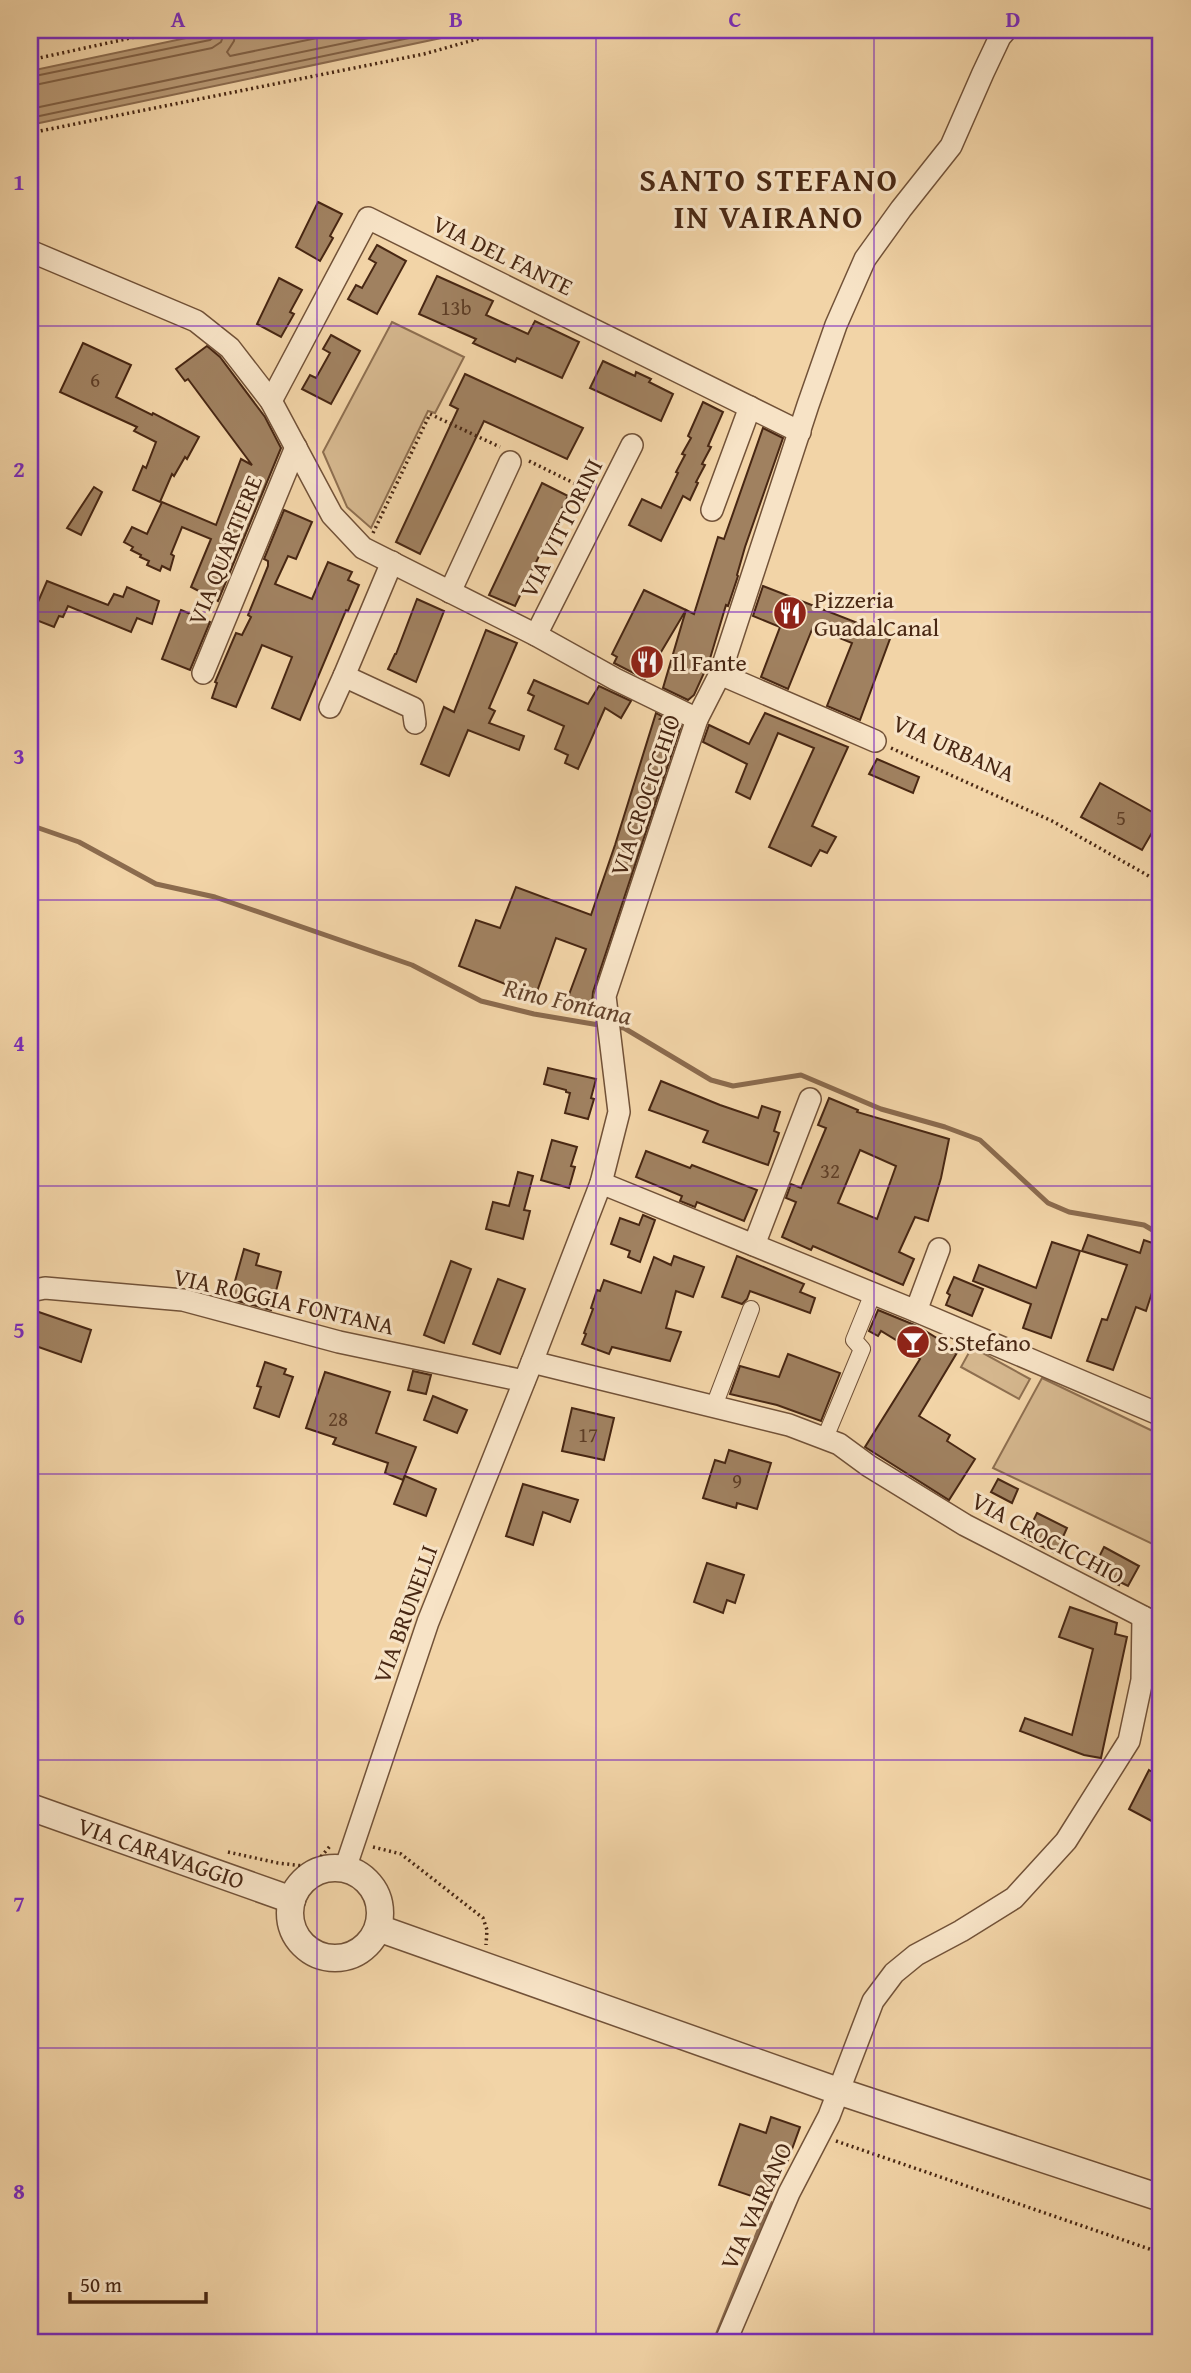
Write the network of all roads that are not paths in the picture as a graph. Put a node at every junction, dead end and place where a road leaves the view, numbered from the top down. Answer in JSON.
{"nodes":[{"id":1,"x":1006,"y":30,"type":"edge"},
{"id":2,"x":30,"y":251,"type":"edge"},
{"id":3,"x":271,"y":401,"type":"junction"},
{"id":4,"x":750,"y":407,"type":"junction"},
{"id":5,"x":800,"y":432,"type":"junction"},
{"id":6,"x":632,"y":445,"type":"dead end"},
{"id":7,"x":296,"y":447,"type":"junction"},
{"id":8,"x":511,"y":456,"type":"road end"},
{"id":9,"x":712,"y":510,"type":"dead end"},
{"id":10,"x":392,"y":562,"type":"junction"},
{"id":11,"x":450,"y":592,"type":"junction"},
{"id":12,"x":536,"y":635,"type":"junction"},
{"id":13,"x":203,"y":673,"type":"dead end"},
{"id":14,"x":720,"y":674,"type":"junction"},
{"id":15,"x":344,"y":676,"type":"junction"},
{"id":16,"x":330,"y":707,"type":"dead end"},
{"id":17,"x":697,"y":719,"type":"junction"},
{"id":18,"x":415,"y":723,"type":"dead end"},
{"id":19,"x":875,"y":741,"type":"road end"},
{"id":20,"x":810,"y":1099,"type":"dead end"},
{"id":21,"x":601,"y":1183,"type":"junction"},
{"id":22,"x":754,"y":1245,"type":"junction"},
{"id":23,"x":939,"y":1249,"type":"dead end"},
{"id":24,"x":30,"y":1291,"type":"edge"},
{"id":25,"x":873,"y":1293,"type":"junction"},
{"id":26,"x":751,"y":1309,"type":"dead end"},
{"id":27,"x":916,"y":1311,"type":"junction"},
{"id":28,"x":528,"y":1371,"type":"junction"},
{"id":29,"x":714,"y":1406,"type":"junction"},
{"id":30,"x":1161,"y":1415,"type":"edge"},
{"id":31,"x":825,"y":1438,"type":"junction"},
{"id":32,"x":1152,"y":1622,"type":"edge"},
{"id":33,"x":30,"y":1807,"type":"edge"},
{"id":34,"x":345,"y":1869,"type":"junction"},
{"id":35,"x":292,"y":1900,"type":"junction"},
{"id":36,"x":378,"y":1928,"type":"junction"},
{"id":37,"x":838,"y":2091,"type":"junction"},
{"id":38,"x":1161,"y":2198,"type":"edge"},
{"id":39,"x":724,"y":2343,"type":"edge"}],
"edges":[{"from":1,"to":5,"type":"street","name":"VIA CROCICCHIO"},
{"from":2,"to":3,"type":"street"},
{"from":3,"to":4,"type":"street","name":"VIA DEL FANTE"},
{"from":3,"to":7,"type":"street"},
{"from":4,"to":5,"type":"street","name":"VIA DEL FANTE"},
{"from":4,"to":9,"type":"street"},
{"from":5,"to":14,"type":"street","name":"VIA CROCICCHIO"},
{"from":6,"to":12,"type":"street","name":"VIA VITTORINI"},
{"from":7,"to":10,"type":"street"},
{"from":7,"to":13,"type":"street","name":"VIA QUARTIERE"},
{"from":8,"to":11,"type":"street"},
{"from":10,"to":11,"type":"street"},
{"from":10,"to":15,"type":"street"},
{"from":11,"to":12,"type":"street"},
{"from":12,"to":17,"type":"street"},
{"from":14,"to":17,"type":"street","name":"VIA CROCICCHIO"},
{"from":14,"to":19,"type":"street","name":"VIA URBANA"},
{"from":15,"to":16,"type":"street"},
{"from":15,"to":18,"type":"street"},
{"from":17,"to":21,"type":"street","name":"VIA CROCICCHIO"},
{"from":20,"to":22,"type":"street"},
{"from":21,"to":22,"type":"street"},
{"from":21,"to":28,"type":"street","name":"VIA CROCICCHIO"},
{"from":22,"to":25,"type":"street"},
{"from":23,"to":27,"type":"street"},
{"from":24,"to":28,"type":"street","name":"VIA ROGGIA FONTANA"},
{"from":25,"to":27,"type":"street"},
{"from":25,"to":31,"type":"street"},
{"from":26,"to":29,"type":"street"},
{"from":27,"to":30,"type":"street"},
{"from":28,"to":29,"type":"street","name":"VIA CROCICCHIO"},
{"from":28,"to":34,"type":"street","name":"VIA BRUNELLI"},
{"from":29,"to":31,"type":"street","name":"VIA CROCICCHIO"},
{"from":31,"to":32,"type":"street","name":"VIA CROCICCHIO"},
{"from":32,"to":37,"type":"street","name":"VIA CROCICCHIO"},
{"from":33,"to":35,"type":"street","name":"VIA CARAVAGGIO"},
{"from":34,"to":35,"type":"street"},
{"from":34,"to":36,"type":"street"},
{"from":35,"to":36,"type":"street"},
{"from":36,"to":37,"type":"street"},
{"from":37,"to":38,"type":"street"},
{"from":37,"to":39,"type":"street","name":"VIA VAIRANO"}]}
